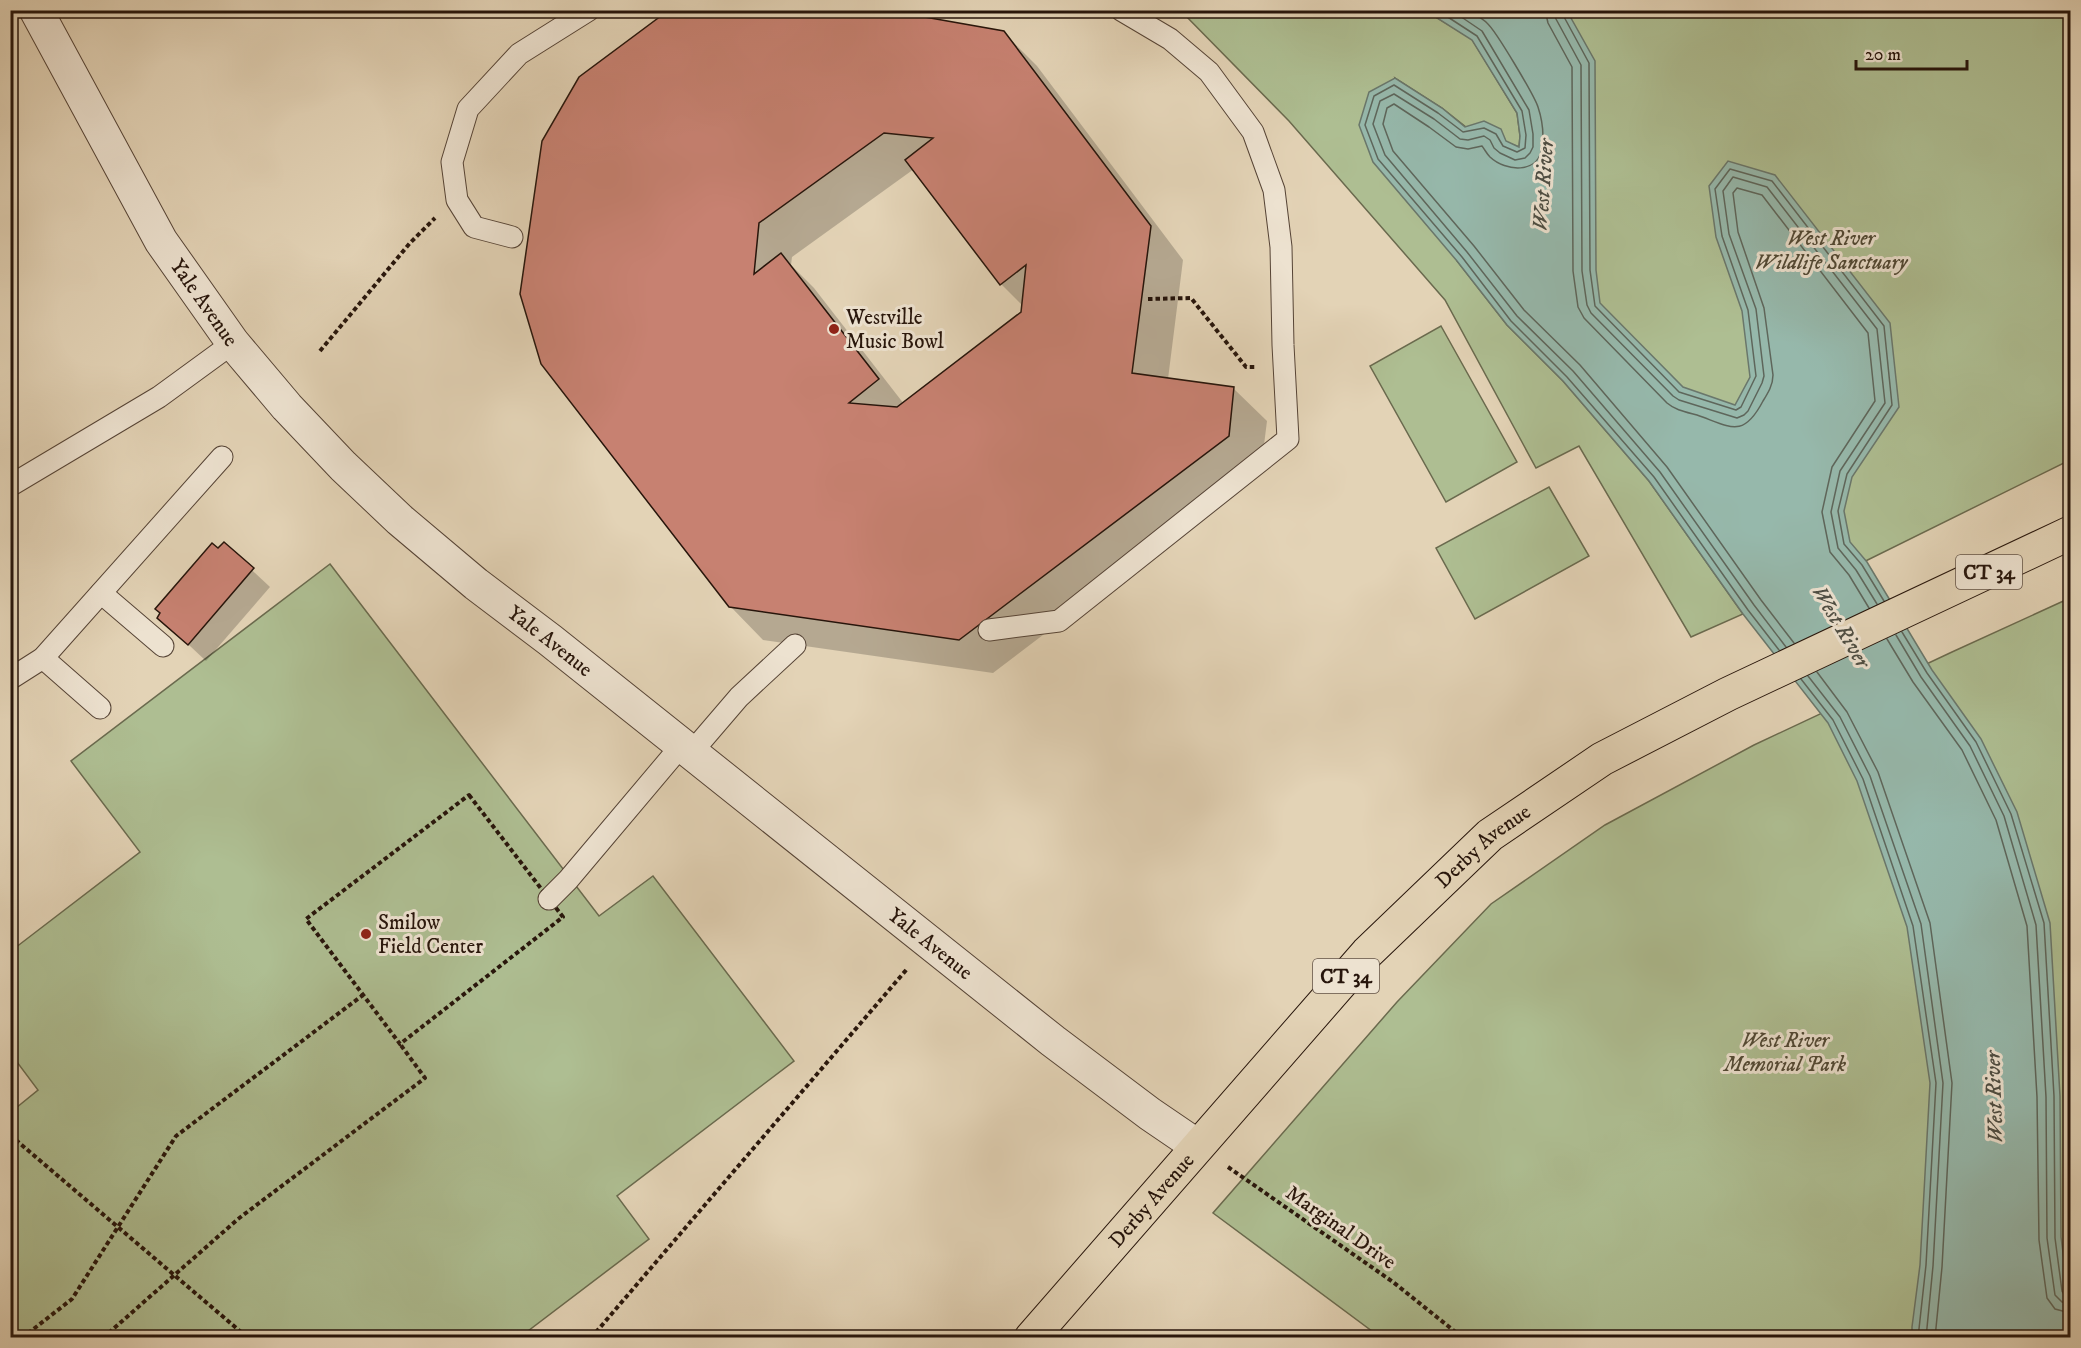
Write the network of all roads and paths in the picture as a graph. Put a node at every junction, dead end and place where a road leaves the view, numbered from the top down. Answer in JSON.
{"nodes":[{"id":1,"x":36,"y":10,"type":"edge"},
{"id":2,"x":589,"y":10,"type":"edge"},
{"id":3,"x":1121,"y":10,"type":"edge"},
{"id":4,"x":512,"y":237,"type":"dead end"},
{"id":5,"x":410,"y":243,"type":"dead end"},
{"id":6,"x":1148,"y":299,"type":"dead end"},
{"id":7,"x":232,"y":343,"type":"junction"},
{"id":8,"x":320,"y":351,"type":"dead end"},
{"id":9,"x":1284,"y":366,"type":"junction"},
{"id":10,"x":222,"y":457,"type":"dead end"},
{"id":11,"x":11,"y":485,"type":"edge"},
{"id":12,"x":2070,"y":533,"type":"edge"},
{"id":13,"x":101,"y":593,"type":"junction"},
{"id":14,"x":989,"y":630,"type":"dead end"},
{"id":15,"x":795,"y":645,"type":"dead end"},
{"id":16,"x":163,"y":646,"type":"dead end"},
{"id":17,"x":43,"y":658,"type":"junction"},
{"id":18,"x":10,"y":679,"type":"edge"},
{"id":19,"x":100,"y":708,"type":"dead end"},
{"id":20,"x":686,"y":749,"type":"junction"},
{"id":21,"x":549,"y":899,"type":"junction"},
{"id":22,"x":930,"y":943,"type":"junction"},
{"id":23,"x":363,"y":995,"type":"junction"},
{"id":24,"x":400,"y":1044,"type":"junction"},
{"id":25,"x":10,"y":1135,"type":"edge"},
{"id":26,"x":1197,"y":1146,"type":"junction"},
{"id":27,"x":118,"y":1226,"type":"junction"},
{"id":28,"x":174,"y":1275,"type":"junction"},
{"id":29,"x":22,"y":1338,"type":"edge"},
{"id":30,"x":103,"y":1338,"type":"edge"},
{"id":31,"x":248,"y":1338,"type":"edge"},
{"id":32,"x":591,"y":1338,"type":"edge"},
{"id":33,"x":1031,"y":1338,"type":"edge"},
{"id":34,"x":1463,"y":1338,"type":"edge"}],
"edges":[{"from":1,"to":7,"type":"street","name":"Yale Avenue"},
{"from":2,"to":4,"type":"lane"},
{"from":3,"to":9,"type":"lane"},
{"from":5,"to":8,"type":"path"},
{"from":6,"to":9,"type":"path"},
{"from":7,"to":11,"type":"lane"},
{"from":7,"to":20,"type":"street","name":"Yale Avenue"},
{"from":9,"to":14,"type":"lane"},
{"from":10,"to":13,"type":"lane"},
{"from":12,"to":26,"type":"highway","name":"Derby Avenue","number":"CT 34"},
{"from":13,"to":16,"type":"lane"},
{"from":13,"to":17,"type":"lane"},
{"from":15,"to":20,"type":"lane"},
{"from":17,"to":18,"type":"lane"},
{"from":17,"to":19,"type":"lane"},
{"from":20,"to":21,"type":"lane"},
{"from":20,"to":22,"type":"street","name":"Yale Avenue"},
{"from":21,"to":23,"type":"path"},
{"from":21,"to":24,"type":"path"},
{"from":22,"to":26,"type":"street","name":"Yale Avenue"},
{"from":22,"to":32,"type":"path"},
{"from":23,"to":24,"type":"path"},
{"from":23,"to":27,"type":"path"},
{"from":24,"to":28,"type":"path"},
{"from":25,"to":27,"type":"path"},
{"from":26,"to":33,"type":"highway","name":"Derby Avenue","number":"CT 34"},
{"from":26,"to":34,"type":"path","name":"Marginal Drive"},
{"from":27,"to":28,"type":"path"},
{"from":27,"to":29,"type":"path"},
{"from":28,"to":30,"type":"path"},
{"from":28,"to":31,"type":"path"}]}
